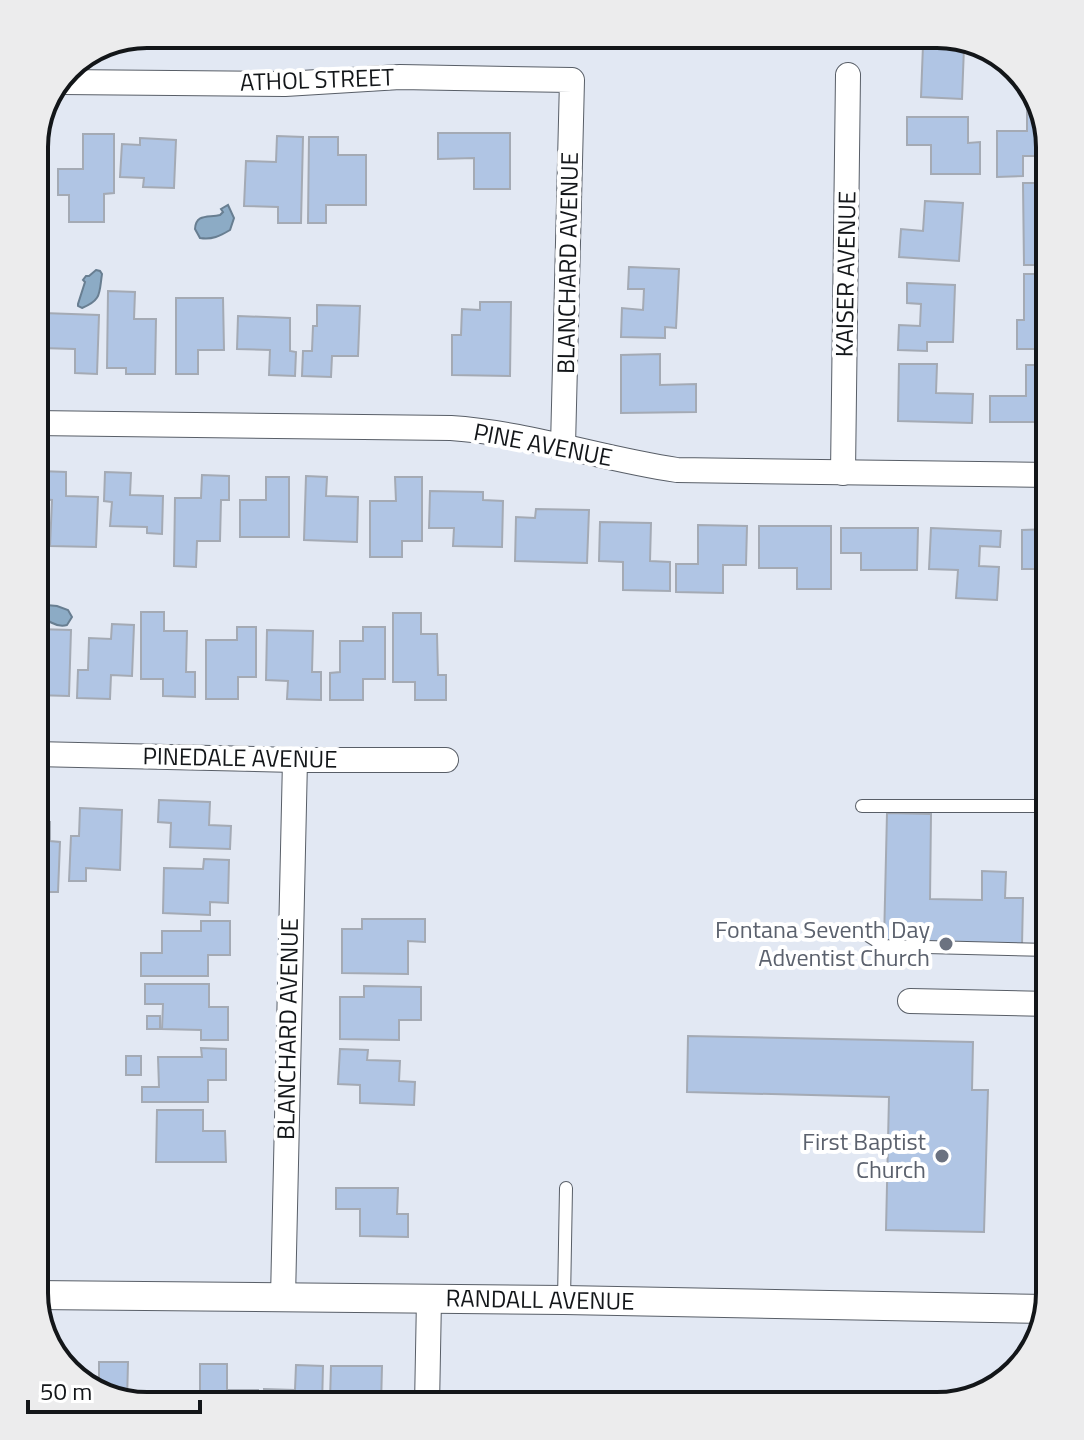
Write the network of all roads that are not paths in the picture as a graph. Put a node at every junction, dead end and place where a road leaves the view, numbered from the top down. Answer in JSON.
{"nodes":[{"id":1,"x":848,"y":75,"type":"dead end"},
{"id":2,"x":572,"y":80,"type":"joint"},
{"id":3,"x":73,"y":82,"type":"edge"},
{"id":4,"x":48,"y":423,"type":"edge"},
{"id":5,"x":563,"y":446,"type":"junction"},
{"id":6,"x":843,"y":473,"type":"junction"},
{"id":7,"x":1036,"y":475,"type":"edge"},
{"id":8,"x":48,"y":754,"type":"edge"},
{"id":9,"x":295,"y":760,"type":"junction"},
{"id":10,"x":446,"y":760,"type":"dead end"},
{"id":11,"x":862,"y":806,"type":"dead end"},
{"id":12,"x":1036,"y":806,"type":"edge"},
{"id":13,"x":861,"y":931,"type":"dead end"},
{"id":14,"x":1036,"y":950,"type":"edge"},
{"id":15,"x":910,"y":1001,"type":"dead end"},
{"id":16,"x":1036,"y":1004,"type":"edge"},
{"id":17,"x":566,"y":1188,"type":"dead end"},
{"id":18,"x":48,"y":1295,"type":"edge"},
{"id":19,"x":283,"y":1298,"type":"junction"},
{"id":20,"x":429,"y":1298,"type":"junction"},
{"id":21,"x":564,"y":1300,"type":"junction"},
{"id":22,"x":1035,"y":1309,"type":"edge"},
{"id":23,"x":427,"y":1392,"type":"edge"}],
"edges":[{"from":1,"to":6,"type":"street","name":"KAISER AVENUE"},
{"from":2,"to":3,"type":"street","name":"ATHOL STREET"},
{"from":2,"to":5,"type":"street","name":"BLANCHARD AVENUE"},
{"from":4,"to":5,"type":"street","name":"PINE AVENUE"},
{"from":5,"to":6,"type":"street","name":"PINE AVENUE"},
{"from":6,"to":7,"type":"street","name":"PINE AVENUE"},
{"from":8,"to":9,"type":"street","name":"PINEDALE AVENUE"},
{"from":9,"to":10,"type":"street","name":"PINEDALE AVENUE"},
{"from":9,"to":19,"type":"street","name":"BLANCHARD AVENUE"},
{"from":11,"to":12,"type":"lane"},
{"from":13,"to":14,"type":"lane"},
{"from":15,"to":16,"type":"street"},
{"from":17,"to":21,"type":"lane"},
{"from":18,"to":19,"type":"street","name":"RANDALL AVENUE"},
{"from":19,"to":20,"type":"street","name":"RANDALL AVENUE"},
{"from":20,"to":21,"type":"street","name":"RANDALL AVENUE"},
{"from":20,"to":23,"type":"street"},
{"from":21,"to":22,"type":"street","name":"RANDALL AVENUE"}]}
